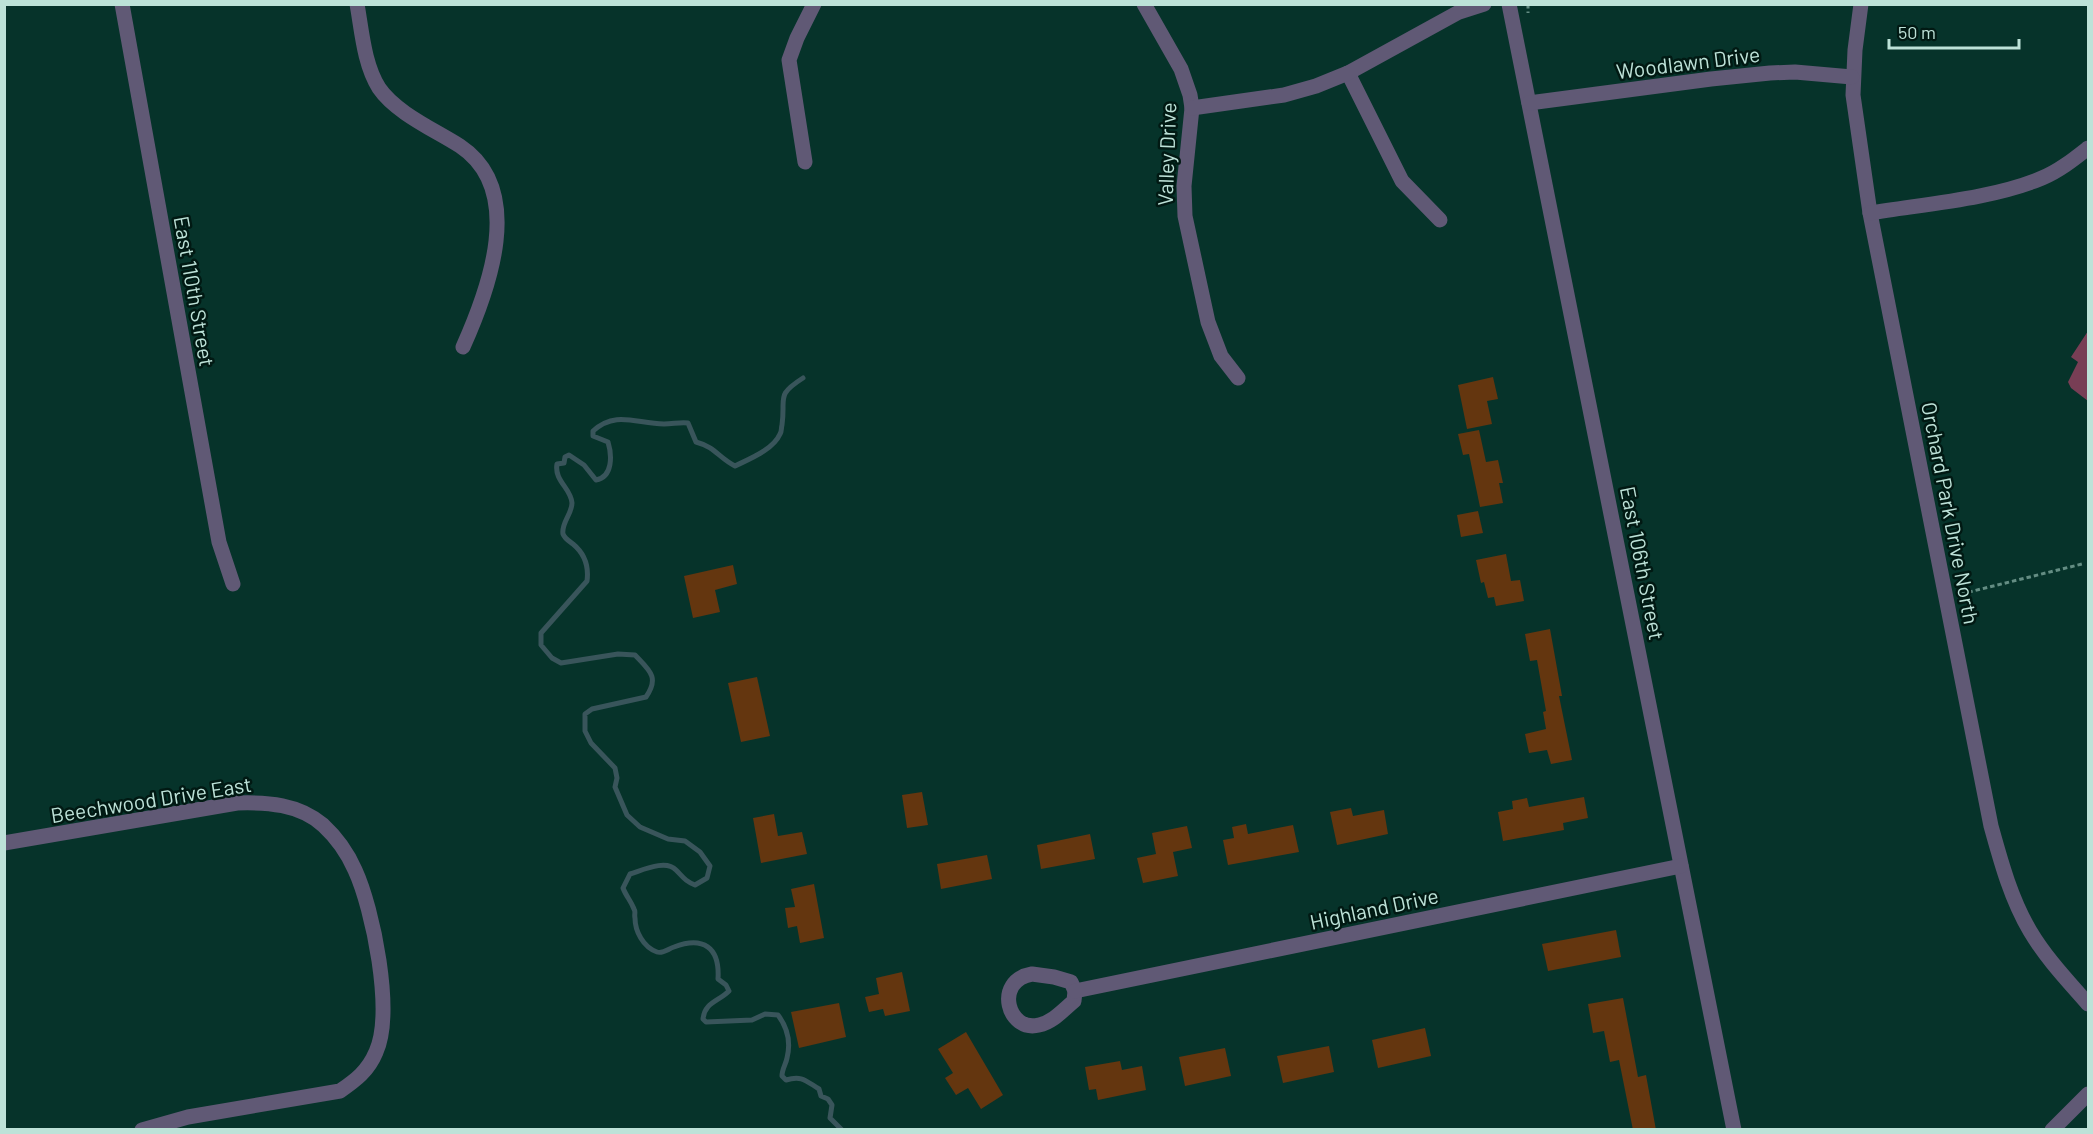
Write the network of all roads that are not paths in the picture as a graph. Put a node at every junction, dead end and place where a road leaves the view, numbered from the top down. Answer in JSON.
{"nodes":[{"id":1,"x":122,"y":4,"type":"edge"},
{"id":2,"x":357,"y":4,"type":"edge"},
{"id":3,"x":814,"y":4,"type":"edge"},
{"id":4,"x":1144,"y":4,"type":"edge"},
{"id":5,"x":1484,"y":4,"type":"edge"},
{"id":6,"x":1509,"y":4,"type":"edge"},
{"id":7,"x":1862,"y":4,"type":"edge"},
{"id":8,"x":1348,"y":73,"type":"junction"},
{"id":9,"x":1852,"y":76,"type":"junction"},
{"id":10,"x":1529,"y":103,"type":"junction"},
{"id":11,"x":1192,"y":108,"type":"junction"},
{"id":12,"x":2088,"y":148,"type":"edge"},
{"id":13,"x":805,"y":162,"type":"dead end"},
{"id":14,"x":1870,"y":213,"type":"junction"},
{"id":15,"x":1440,"y":220,"type":"dead end"},
{"id":16,"x":464,"y":347,"type":"dead end"},
{"id":17,"x":1238,"y":378,"type":"dead end"},
{"id":18,"x":233,"y":584,"type":"dead end"},
{"id":19,"x":4,"y":843,"type":"edge"},
{"id":20,"x":1681,"y":866,"type":"junction"},
{"id":21,"x":1075,"y":991,"type":"dead end"},
{"id":22,"x":2088,"y":1004,"type":"edge"},
{"id":23,"x":2088,"y":1094,"type":"edge"},
{"id":24,"x":142,"y":1130,"type":"edge"},
{"id":25,"x":1734,"y":1130,"type":"edge"},
{"id":26,"x":2052,"y":1130,"type":"edge"}],
"edges":[{"from":1,"to":18,"type":"street","name":"East 110th Street"},
{"from":2,"to":16,"type":"street"},
{"from":3,"to":13,"type":"street"},
{"from":4,"to":11,"type":"street","name":"Valley Drive"},
{"from":5,"to":8,"type":"street"},
{"from":6,"to":10,"type":"street","name":"East 106th Street"},
{"from":7,"to":9,"type":"street","name":"Orchard Park Drive North"},
{"from":8,"to":11,"type":"street"},
{"from":8,"to":15,"type":"street"},
{"from":9,"to":10,"type":"street","name":"Woodlawn Drive"},
{"from":9,"to":14,"type":"street","name":"Orchard Park Drive North"},
{"from":10,"to":20,"type":"street","name":"East 106th Street"},
{"from":11,"to":17,"type":"street","name":"Valley Drive"},
{"from":12,"to":14,"type":"street"},
{"from":14,"to":22,"type":"street","name":"Orchard Park Drive North"},
{"from":19,"to":24,"type":"street","name":"Beechwood Drive East"},
{"from":20,"to":21,"type":"street","name":"Highland Drive"},
{"from":20,"to":25,"type":"street","name":"East 106th Street"},
{"from":23,"to":26,"type":"street"}]}
